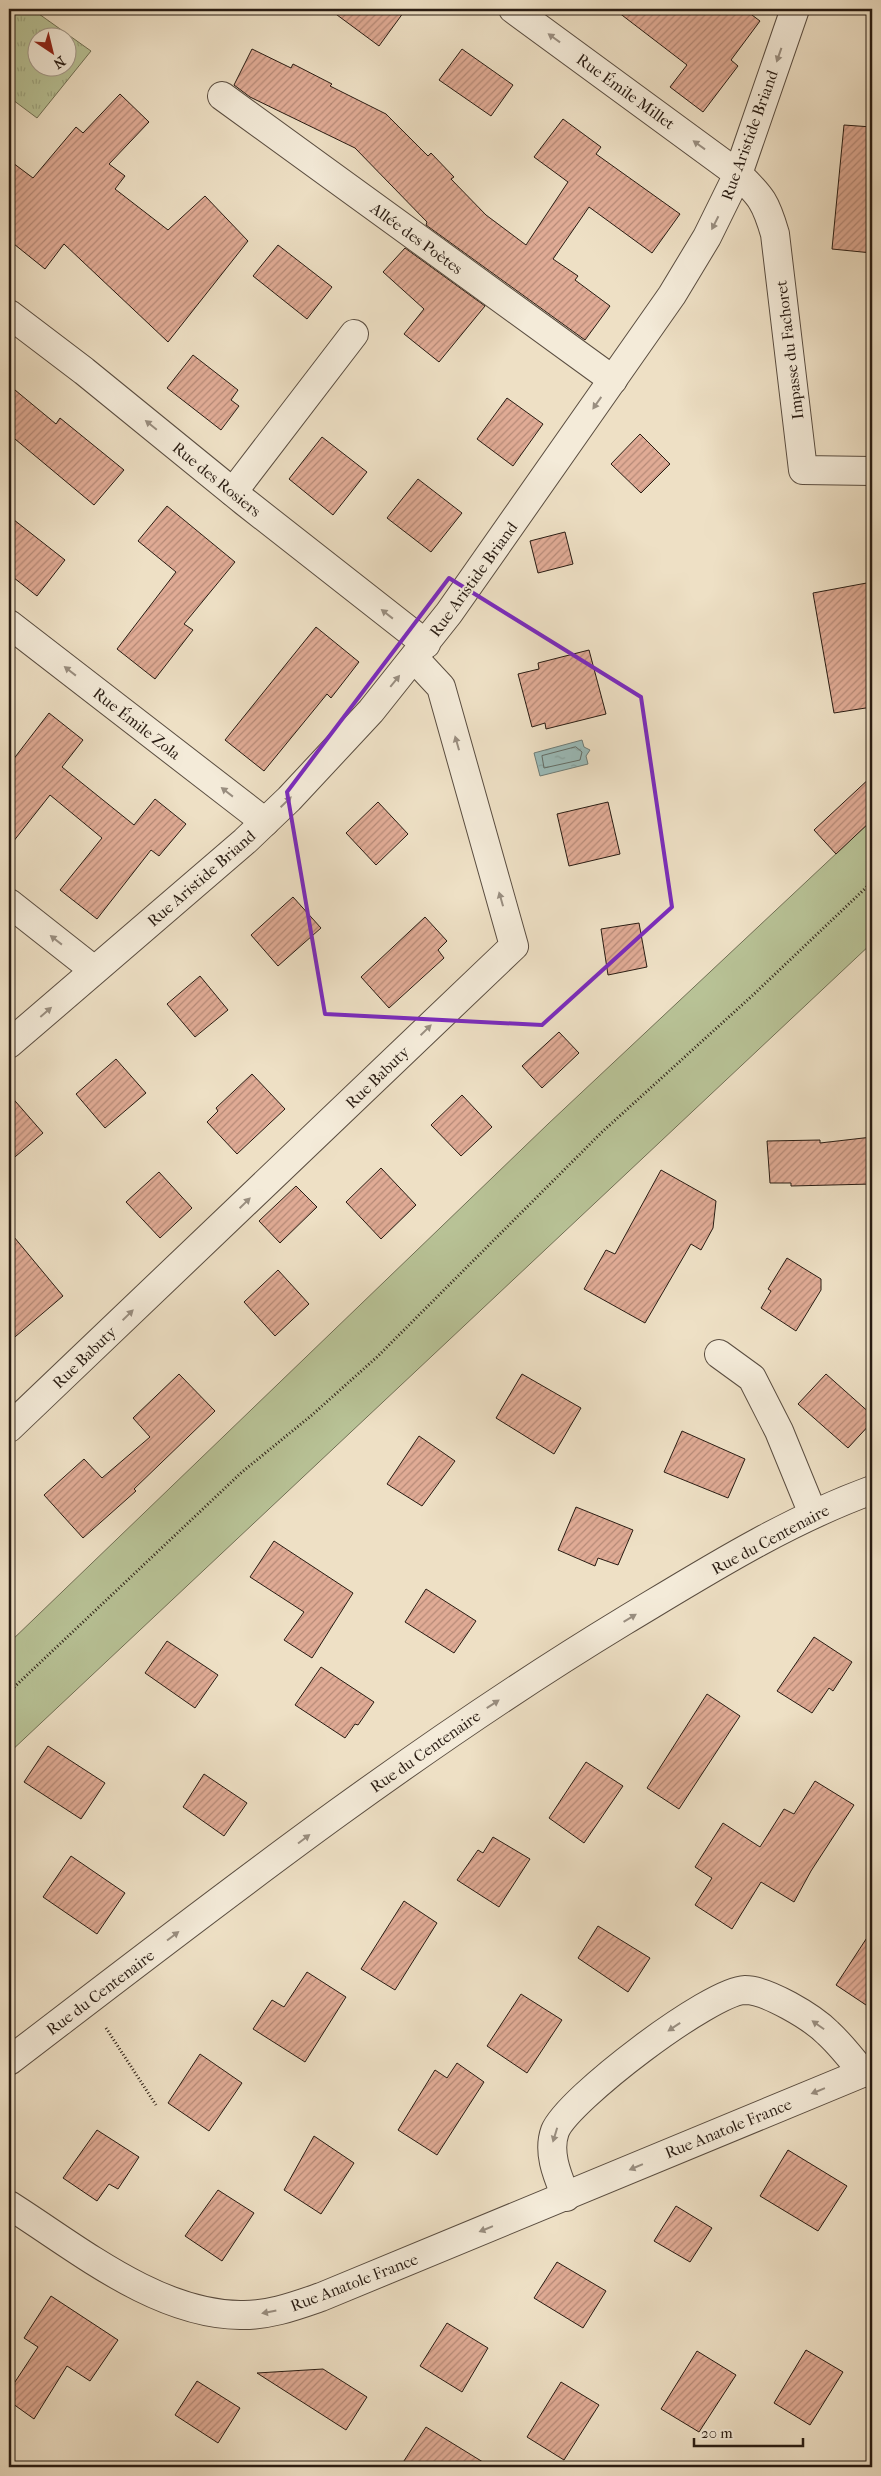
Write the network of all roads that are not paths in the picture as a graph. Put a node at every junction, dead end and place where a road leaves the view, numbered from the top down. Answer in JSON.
{"nodes":[{"id":1,"x":513,"y":9,"type":"edge"},
{"id":2,"x":795,"y":9,"type":"edge"},
{"id":3,"x":222,"y":96,"type":"dead end"},
{"id":4,"x":738,"y":174,"type":"junction"},
{"id":5,"x":9,"y":314,"type":"edge"},
{"id":6,"x":354,"y":334,"type":"dead end"},
{"id":7,"x":613,"y":380,"type":"junction"},
{"id":8,"x":872,"y":471,"type":"edge"},
{"id":9,"x":233,"y":492,"type":"junction"},
{"id":10,"x":9,"y":624,"type":"edge"},
{"id":11,"x":420,"y":651,"type":"junction"},
{"id":12,"x":265,"y":822,"type":"junction"},
{"id":13,"x":9,"y":903,"type":"edge"},
{"id":14,"x":94,"y":970,"type":"junction"},
{"id":15,"x":9,"y":1044,"type":"edge"},
{"id":16,"x":719,"y":1354,"type":"dead end"},
{"id":17,"x":11,"y":1421,"type":"edge"},
{"id":18,"x":872,"y":1490,"type":"edge"},
{"id":19,"x":813,"y":1514,"type":"junction"},
{"id":20,"x":9,"y":2061,"type":"edge"},
{"id":21,"x":868,"y":2071,"type":"edge"},
{"id":22,"x":566,"y":2197,"type":"junction"},
{"id":23,"x":9,"y":2205,"type":"edge"}],
"edges":[{"from":4,"to":1,"type":"street","name":"Rue Émile Millet","one_way":true},
{"from":2,"to":4,"type":"street","name":"Rue Aristide Briand","one_way":true},
{"from":3,"to":7,"type":"street","name":"Allée des Poètes"},
{"from":4,"to":7,"type":"street","name":"Rue Aristide Briand","one_way":true},
{"from":4,"to":8,"type":"street","name":"Impasse du Fachoret"},
{"from":9,"to":5,"type":"street","name":"Rue des Rosiers","one_way":true},
{"from":6,"to":9,"type":"street"},
{"from":7,"to":11,"type":"street","name":"Rue Aristide Briand","one_way":true},
{"from":11,"to":9,"type":"street","name":"Rue des Rosiers","one_way":true},
{"from":12,"to":10,"type":"street","name":"Rue Émile Zola","one_way":true},
{"from":12,"to":11,"type":"street","name":"Rue Aristide Briand","one_way":true},
{"from":17,"to":11,"type":"street","name":"Rue Babuty","one_way":true},
{"from":12,"to":14,"type":"street","name":"Rue Aristide Briand"},
{"from":14,"to":13,"type":"street","one_way":true},
{"from":15,"to":14,"type":"street","name":"Rue Aristide Briand","one_way":true},
{"from":16,"to":19,"type":"street"},
{"from":18,"to":19,"type":"street","name":"Rue du Centenaire"},
{"from":20,"to":19,"type":"street","name":"Rue du Centenaire","one_way":true},
{"from":21,"to":22,"type":"street","name":"Rue Anatole France","one_way":true},
{"from":21,"to":22,"type":"street","name":"Rue Anatole France","one_way":true},
{"from":22,"to":23,"type":"street","name":"Rue Anatole France","one_way":true}]}
